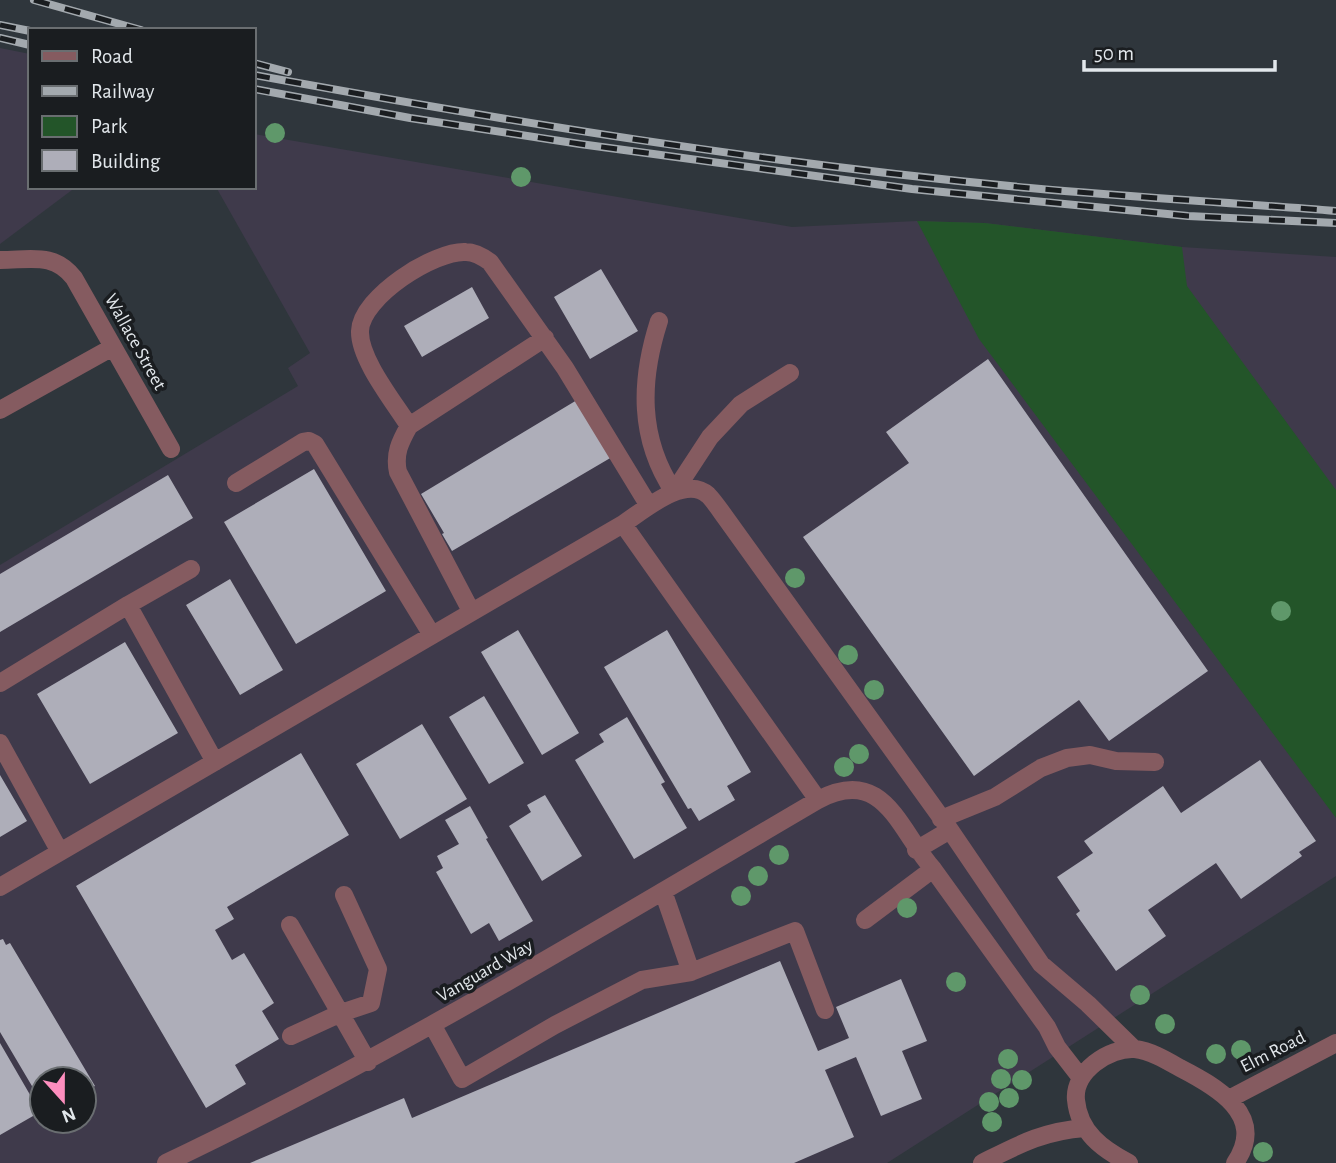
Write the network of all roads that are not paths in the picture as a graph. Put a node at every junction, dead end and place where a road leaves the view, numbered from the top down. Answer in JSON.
{"nodes":[{"id":1,"x":0,"y":260,"type":"edge"},
{"id":2,"x":659,"y":321,"type":"dead end"},
{"id":3,"x":545,"y":338,"type":"junction"},
{"id":4,"x":113,"y":347,"type":"junction"},
{"id":5,"x":790,"y":373,"type":"dead end"},
{"id":6,"x":0,"y":410,"type":"edge"},
{"id":7,"x":409,"y":426,"type":"junction"},
{"id":8,"x":171,"y":449,"type":"dead end"},
{"id":9,"x":236,"y":483,"type":"dead end"},
{"id":10,"x":674,"y":492,"type":"junction"},
{"id":11,"x":649,"y":506,"type":"junction"},
{"id":12,"x":623,"y":524,"type":"junction"},
{"id":13,"x":191,"y":569,"type":"dead end"},
{"id":14,"x":128,"y":605,"type":"junction"},
{"id":15,"x":471,"y":611,"type":"junction"},
{"id":16,"x":432,"y":635,"type":"junction"},
{"id":17,"x":0,"y":683,"type":"edge"},
{"id":18,"x":0,"y":743,"type":"edge"},
{"id":19,"x":215,"y":762,"type":"junction"},
{"id":20,"x":1155,"y":762,"type":"dead end"},
{"id":21,"x":818,"y":800,"type":"junction"},
{"id":22,"x":946,"y":824,"type":"junction"},
{"id":23,"x":916,"y":850,"type":"junction"},
{"id":24,"x":60,"y":852,"type":"junction"},
{"id":25,"x":933,"y":869,"type":"junction"},
{"id":26,"x":0,"y":887,"type":"edge"},
{"id":27,"x":663,"y":891,"type":"junction"},
{"id":28,"x":344,"y":895,"type":"dead end"},
{"id":29,"x":865,"y":920,"type":"dead end"},
{"id":30,"x":290,"y":925,"type":"dead end"},
{"id":31,"x":691,"y":972,"type":"junction"},
{"id":32,"x":825,"y":1010,"type":"dead end"},
{"id":33,"x":341,"y":1013,"type":"junction"},
{"id":34,"x":433,"y":1026,"type":"junction"},
{"id":35,"x":291,"y":1036,"type":"dead end"},
{"id":36,"x":1336,"y":1043,"type":"edge"},
{"id":37,"x":1134,"y":1049,"type":"junction"},
{"id":38,"x":368,"y":1062,"type":"junction"},
{"id":39,"x":1081,"y":1078,"type":"junction"},
{"id":40,"x":1229,"y":1099,"type":"junction"},
{"id":41,"x":1085,"y":1128,"type":"junction"},
{"id":42,"x":166,"y":1163,"type":"edge"},
{"id":43,"x":982,"y":1163,"type":"edge"},
{"id":44,"x":1129,"y":1163,"type":"edge"},
{"id":45,"x":1235,"y":1163,"type":"edge"}],
"edges":[{"from":1,"to":4,"type":"street","name":"Wallace Street"},
{"from":2,"to":10,"type":"street"},
{"from":3,"to":7,"type":"street"},
{"from":3,"to":7,"type":"street"},
{"from":3,"to":11,"type":"street"},
{"from":4,"to":6,"type":"street"},
{"from":4,"to":8,"type":"street","name":"Wallace Street"},
{"from":5,"to":10,"type":"street"},
{"from":7,"to":15,"type":"street"},
{"from":9,"to":16,"type":"street"},
{"from":10,"to":11,"type":"street"},
{"from":10,"to":22,"type":"street"},
{"from":11,"to":12,"type":"street"},
{"from":12,"to":15,"type":"street"},
{"from":12,"to":21,"type":"street"},
{"from":13,"to":14,"type":"street"},
{"from":14,"to":17,"type":"street"},
{"from":14,"to":19,"type":"street"},
{"from":15,"to":16,"type":"street"},
{"from":16,"to":19,"type":"street"},
{"from":18,"to":24,"type":"street"},
{"from":19,"to":24,"type":"street"},
{"from":20,"to":22,"type":"street"},
{"from":21,"to":23,"type":"street","name":"Vanguard Way"},
{"from":21,"to":27,"type":"street","name":"Vanguard Way"},
{"from":22,"to":23,"type":"street"},
{"from":22,"to":37,"type":"street"},
{"from":23,"to":25,"type":"street","name":"Vanguard Way"},
{"from":24,"to":26,"type":"street"},
{"from":25,"to":29,"type":"street"},
{"from":25,"to":39,"type":"street","name":"Vanguard Way"},
{"from":27,"to":31,"type":"street"},
{"from":27,"to":34,"type":"street","name":"Vanguard Way"},
{"from":28,"to":33,"type":"street"},
{"from":30,"to":33,"type":"street"},
{"from":31,"to":32,"type":"street"},
{"from":31,"to":34,"type":"street"},
{"from":33,"to":35,"type":"street"},
{"from":33,"to":38,"type":"street"},
{"from":34,"to":38,"type":"street","name":"Vanguard Way"},
{"from":36,"to":40,"type":"street","name":"Elm Road"},
{"from":37,"to":39,"type":"street"},
{"from":37,"to":40,"type":"street"},
{"from":38,"to":42,"type":"street","name":"Vanguard Way"},
{"from":39,"to":41,"type":"street"},
{"from":40,"to":45,"type":"street"},
{"from":41,"to":43,"type":"street"},
{"from":41,"to":44,"type":"street"}]}
